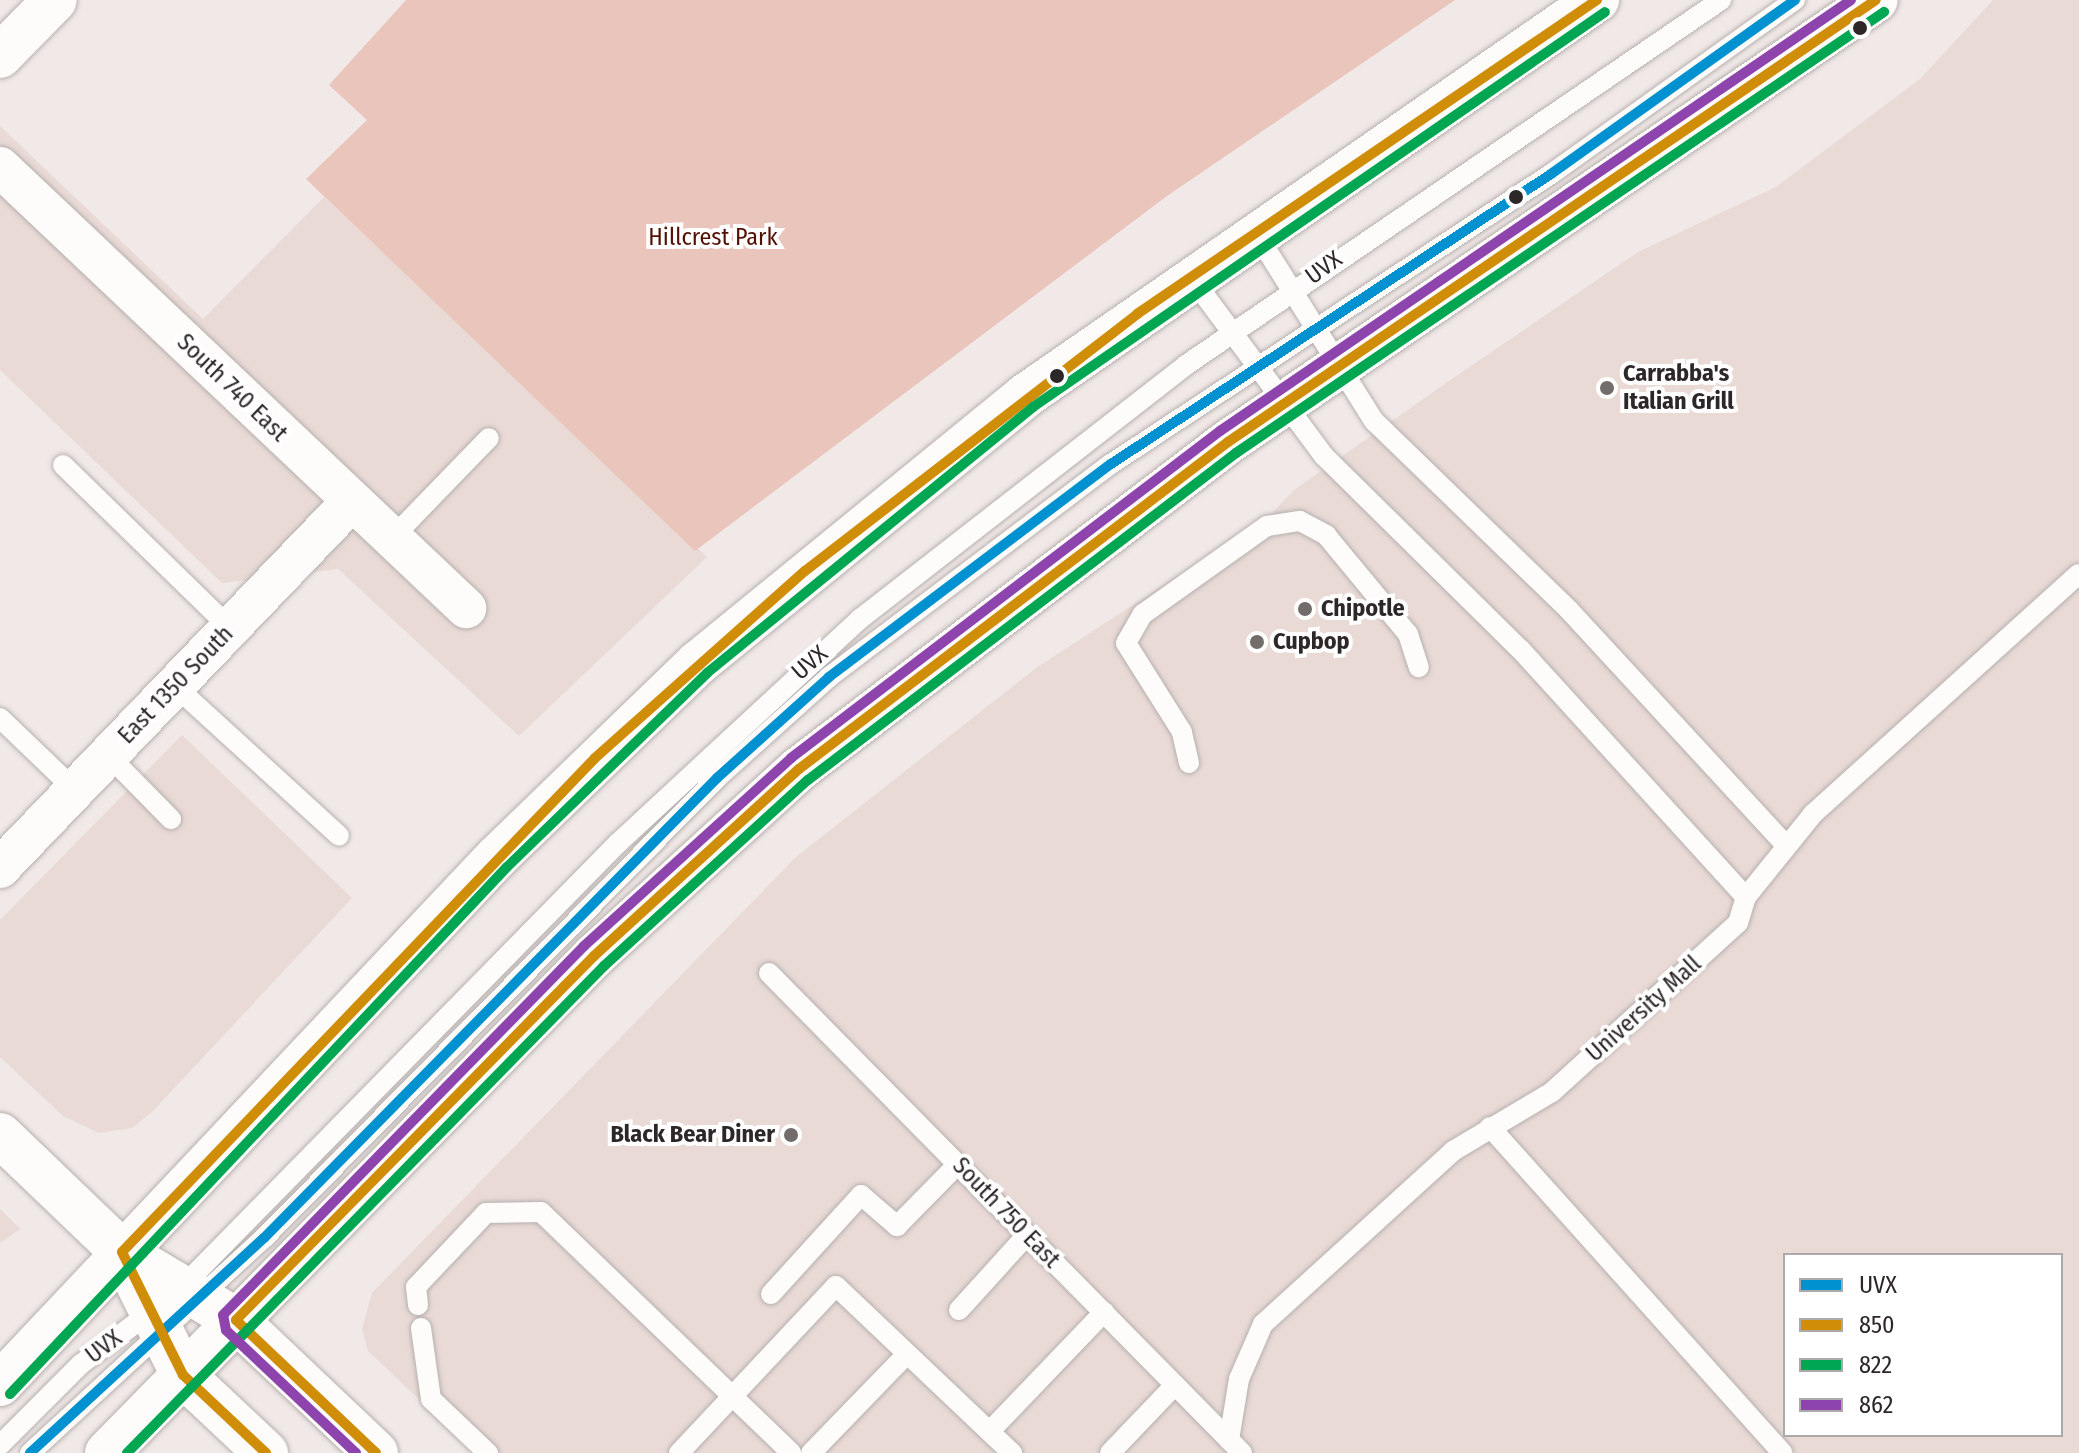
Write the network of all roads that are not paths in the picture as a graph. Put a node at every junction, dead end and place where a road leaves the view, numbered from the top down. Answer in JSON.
{"nodes":[{"id":1,"x":55,"y":0,"type":"edge"},
{"id":2,"x":1597,"y":0,"type":"edge"},
{"id":3,"x":1721,"y":0,"type":"edge"},
{"id":4,"x":1795,"y":0,"type":"edge"},
{"id":5,"x":1876,"y":0,"type":"edge"},
{"id":6,"x":0,"y":56,"type":"edge"},
{"id":7,"x":0,"y":167,"type":"edge"},
{"id":8,"x":1256,"y":233,"type":"junction"},
{"id":9,"x":1191,"y":277,"type":"junction"},
{"id":10,"x":1292,"y":291,"type":"junction"},
{"id":11,"x":1315,"y":327,"type":"junction"},
{"id":12,"x":1233,"y":332,"type":"junction"},
{"id":13,"x":1257,"y":365,"type":"junction"},
{"id":14,"x":1341,"y":367,"type":"junction"},
{"id":15,"x":1285,"y":403,"type":"junction"},
{"id":16,"x":489,"y":438,"type":"dead end"},
{"id":17,"x":63,"y":465,"type":"dead end"},
{"id":18,"x":351,"y":502,"type":"junction"},
{"id":19,"x":392,"y":538,"type":"junction"},
{"id":20,"x":2079,"y":574,"type":"edge"},
{"id":21,"x":466,"y":608,"type":"dead end"},
{"id":22,"x":230,"y":628,"type":"junction"},
{"id":23,"x":1419,"y":667,"type":"dead end"},
{"id":24,"x":175,"y":686,"type":"junction"},
{"id":25,"x":0,"y":718,"type":"edge"},
{"id":26,"x":108,"y":755,"type":"junction"},
{"id":27,"x":1189,"y":763,"type":"dead end"},
{"id":28,"x":75,"y":790,"type":"junction"},
{"id":29,"x":171,"y":819,"type":"dead end"},
{"id":30,"x":339,"y":836,"type":"dead end"},
{"id":31,"x":1786,"y":845,"type":"junction"},
{"id":32,"x":0,"y":868,"type":"edge"},
{"id":33,"x":1746,"y":897,"type":"junction"},
{"id":34,"x":769,"y":973,"type":"dead end"},
{"id":35,"x":1490,"y":1127,"type":"junction"},
{"id":36,"x":0,"y":1135,"type":"edge"},
{"id":37,"x":958,"y":1164,"type":"junction"},
{"id":38,"x":1027,"y":1235,"type":"junction"},
{"id":39,"x":122,"y":1252,"type":"junction"},
{"id":40,"x":771,"y":1294,"type":"dead end"},
{"id":41,"x":418,"y":1305,"type":"dead end"},
{"id":42,"x":173,"y":1307,"type":"junction"},
{"id":43,"x":959,"y":1310,"type":"dead end"},
{"id":44,"x":1104,"y":1312,"type":"junction"},
{"id":45,"x":236,"y":1320,"type":"junction"},
{"id":46,"x":421,"y":1328,"type":"dead end"},
{"id":47,"x":907,"y":1354,"type":"junction"},
{"id":48,"x":183,"y":1375,"type":"junction"},
{"id":49,"x":0,"y":1384,"type":"edge"},
{"id":50,"x":1175,"y":1385,"type":"junction"},
{"id":51,"x":731,"y":1399,"type":"junction"},
{"id":52,"x":990,"y":1431,"type":"junction"},
{"id":53,"x":0,"y":1445,"type":"edge"},
{"id":54,"x":1236,"y":1447,"type":"edge"},
{"id":55,"x":30,"y":1453,"type":"edge"},
{"id":56,"x":107,"y":1453,"type":"edge"},
{"id":57,"x":266,"y":1453,"type":"edge"},
{"id":58,"x":376,"y":1453,"type":"edge"},
{"id":59,"x":488,"y":1453,"type":"edge"},
{"id":60,"x":679,"y":1453,"type":"edge"},
{"id":61,"x":791,"y":1453,"type":"edge"},
{"id":62,"x":811,"y":1453,"type":"edge"},
{"id":63,"x":1012,"y":1453,"type":"edge"},
{"id":64,"x":1110,"y":1453,"type":"edge"},
{"id":65,"x":1783,"y":1453,"type":"edge"}],
"edges":[{"from":1,"to":6,"type":"main road"},
{"from":2,"to":8,"type":"main road"},
{"from":3,"to":10,"type":"lane","name":"UVX"},
{"from":4,"to":11,"type":"lane"},
{"from":5,"to":14,"type":"main road"},
{"from":7,"to":18,"type":"street","name":"South 740 East"},
{"from":8,"to":9,"type":"main road"},
{"from":8,"to":10,"type":"lane"},
{"from":9,"to":12,"type":"lane"},
{"from":9,"to":39,"type":"main road"},
{"from":10,"to":11,"type":"lane"},
{"from":10,"to":12,"type":"lane","name":"UVX"},
{"from":11,"to":13,"type":"lane"},
{"from":11,"to":14,"type":"lane"},
{"from":12,"to":13,"type":"lane"},
{"from":12,"to":42,"type":"lane","name":"UVX"},
{"from":13,"to":15,"type":"lane"},
{"from":13,"to":42,"type":"lane"},
{"from":14,"to":15,"type":"main road"},
{"from":14,"to":31,"type":"lane"},
{"from":15,"to":33,"type":"lane"},
{"from":15,"to":45,"type":"main road"},
{"from":16,"to":19,"type":"lane"},
{"from":17,"to":22,"type":"lane"},
{"from":18,"to":19,"type":"street","name":"South 740 East"},
{"from":18,"to":22,"type":"street","name":"East 1350 South"},
{"from":19,"to":21,"type":"street","name":"South 740 East"},
{"from":20,"to":31,"type":"lane","name":"University Mall"},
{"from":22,"to":24,"type":"street","name":"East 1350 South"},
{"from":23,"to":27,"type":"lane"},
{"from":24,"to":26,"type":"street","name":"East 1350 South"},
{"from":24,"to":30,"type":"lane"},
{"from":25,"to":28,"type":"lane"},
{"from":26,"to":28,"type":"street","name":"East 1350 South"},
{"from":26,"to":29,"type":"lane"},
{"from":28,"to":32,"type":"street","name":"East 1350 South"},
{"from":31,"to":33,"type":"lane","name":"University Mall"},
{"from":33,"to":35,"type":"lane","name":"University Mall"},
{"from":34,"to":37,"type":"lane","name":"South 750 East"},
{"from":35,"to":54,"type":"lane","name":"University Mall"},
{"from":35,"to":65,"type":"lane"},
{"from":36,"to":39,"type":"main road"},
{"from":37,"to":38,"type":"lane","name":"South 750 East"},
{"from":37,"to":40,"type":"lane"},
{"from":38,"to":43,"type":"lane"},
{"from":38,"to":44,"type":"lane","name":"South 750 East"},
{"from":39,"to":42,"type":"main road"},
{"from":39,"to":49,"type":"main road"},
{"from":41,"to":51,"type":"lane"},
{"from":42,"to":45,"type":"main road"},
{"from":42,"to":48,"type":"main road"},
{"from":42,"to":53,"type":"lane","name":"UVX"},
{"from":42,"to":55,"type":"lane"},
{"from":44,"to":50,"type":"lane","name":"South 750 East"},
{"from":44,"to":52,"type":"lane"},
{"from":45,"to":48,"type":"main road"},
{"from":45,"to":58,"type":"main road"},
{"from":46,"to":59,"type":"lane"},
{"from":47,"to":51,"type":"lane"},
{"from":47,"to":52,"type":"lane"},
{"from":47,"to":62,"type":"lane"},
{"from":48,"to":56,"type":"main road"},
{"from":48,"to":57,"type":"main road"},
{"from":50,"to":54,"type":"lane","name":"South 750 East"},
{"from":50,"to":64,"type":"lane"},
{"from":51,"to":60,"type":"lane"},
{"from":51,"to":61,"type":"lane"},
{"from":52,"to":63,"type":"lane"}]}
